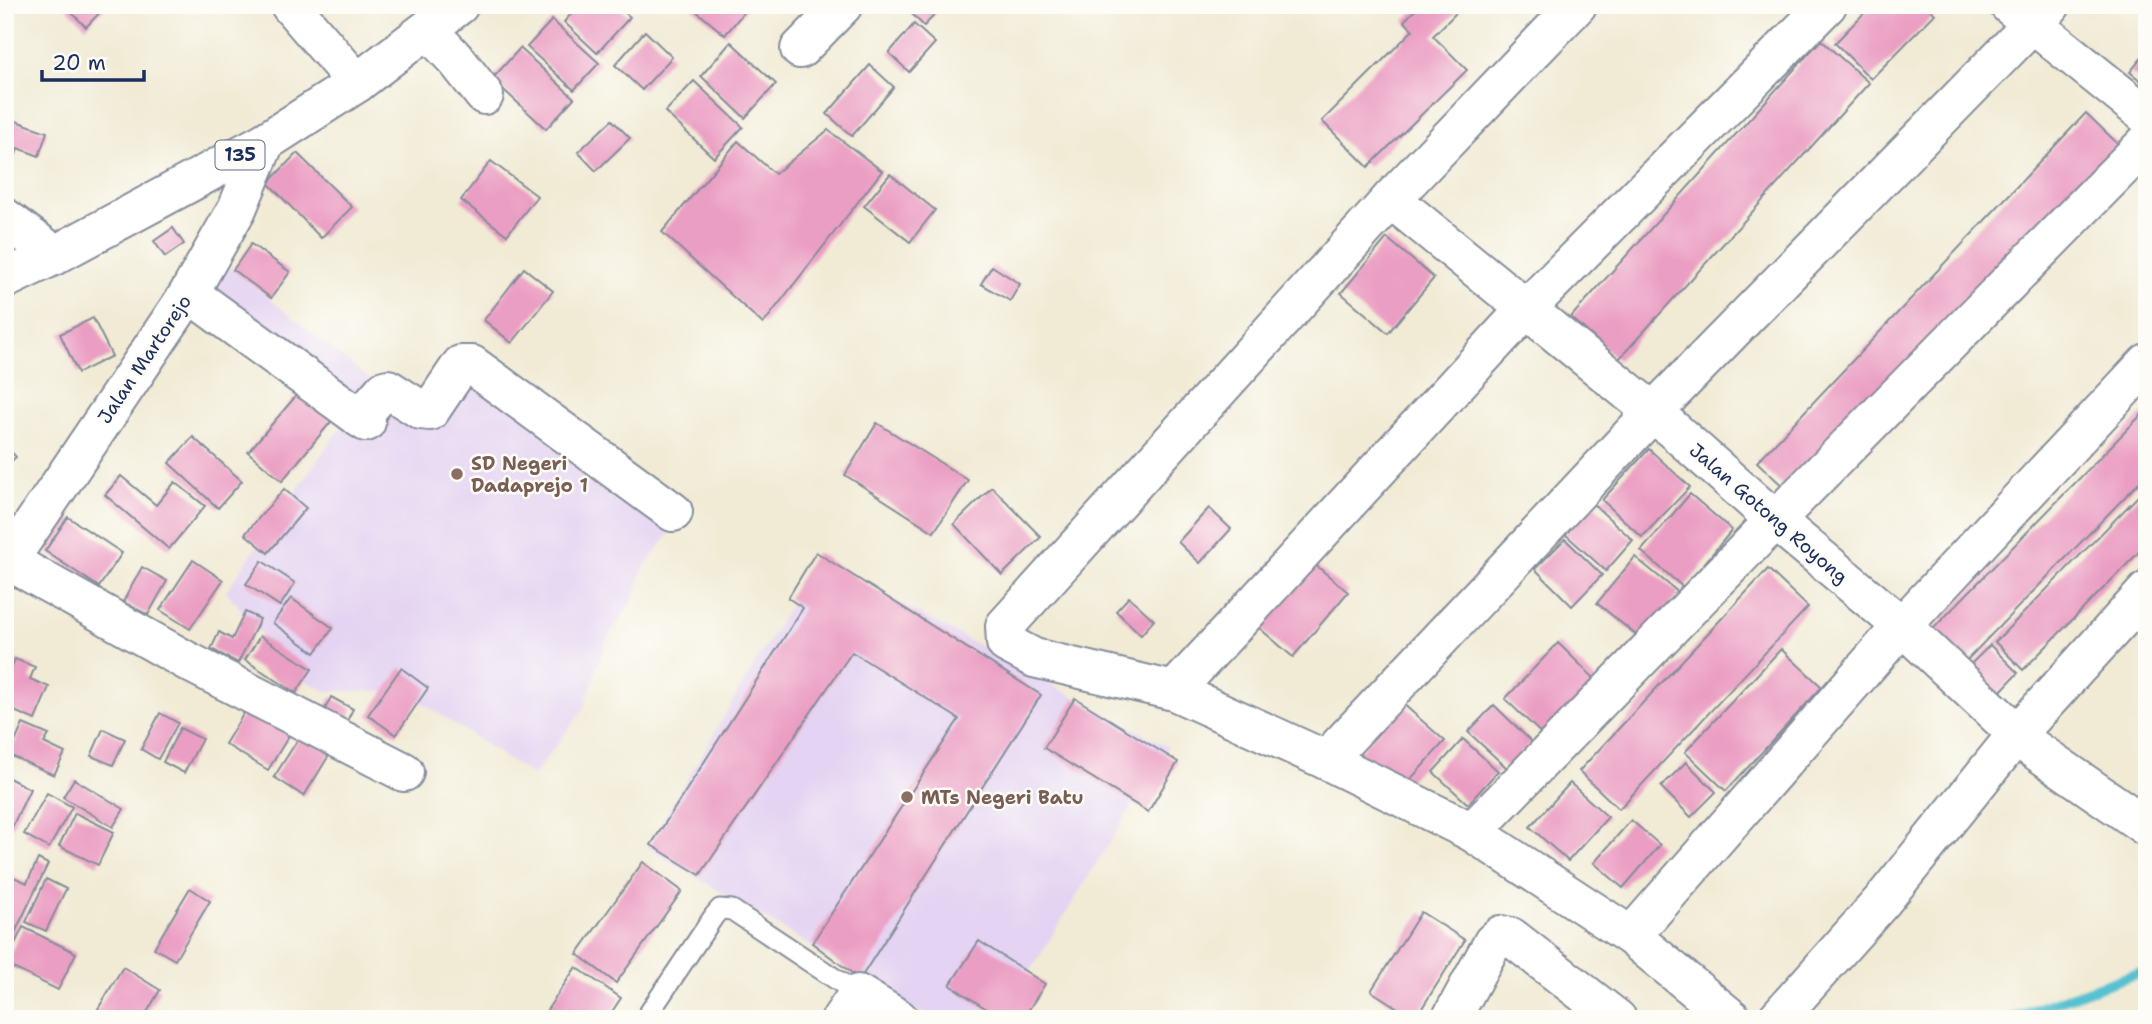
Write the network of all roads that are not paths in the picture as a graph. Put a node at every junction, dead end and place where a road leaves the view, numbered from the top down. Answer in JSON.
{"nodes":[{"id":1,"x":290,"y":5,"type":"edge"},
{"id":2,"x":459,"y":5,"type":"edge"},
{"id":3,"x":843,"y":5,"type":"edge"},
{"id":4,"x":1577,"y":5,"type":"edge"},
{"id":5,"x":2031,"y":12,"type":"edge"},
{"id":6,"x":1805,"y":13,"type":"edge"},
{"id":7,"x":428,"y":30,"type":"junction"},
{"id":8,"x":800,"y":49,"type":"dead end"},
{"id":9,"x":357,"y":83,"type":"junction"},
{"id":10,"x":484,"y":95,"type":"dead end"},
{"id":11,"x":2147,"y":116,"type":"edge"},
{"id":12,"x":265,"y":142,"type":"junction"},
{"id":13,"x":2147,"y":142,"type":"edge"},
{"id":14,"x":1391,"y":199,"type":"junction"},
{"id":15,"x":5,"y":218,"type":"edge"},
{"id":16,"x":55,"y":256,"type":"junction"},
{"id":17,"x":5,"y":279,"type":"edge"},
{"id":18,"x":189,"y":293,"type":"junction"},
{"id":19,"x":1525,"y":310,"type":"junction"},
{"id":20,"x":2147,"y":363,"type":"edge"},
{"id":21,"x":1653,"y":412,"type":"junction"},
{"id":22,"x":673,"y":512,"type":"dead end"},
{"id":23,"x":1775,"y":520,"type":"junction"},
{"id":24,"x":7,"y":563,"type":"edge"},
{"id":25,"x":2147,"y":591,"type":"edge"},
{"id":26,"x":1902,"y":626,"type":"junction"},
{"id":27,"x":1174,"y":691,"type":"junction"},
{"id":28,"x":2017,"y":734,"type":"junction"},
{"id":29,"x":1326,"y":760,"type":"junction"},
{"id":30,"x":404,"y":772,"type":"dead end"},
{"id":31,"x":2143,"y":818,"type":"edge"},
{"id":32,"x":1472,"y":832,"type":"junction"},
{"id":33,"x":1631,"y":936,"type":"junction"},
{"id":34,"x":850,"y":1006,"type":"edge"},
{"id":35,"x":1729,"y":1018,"type":"edge"},
{"id":36,"x":645,"y":1019,"type":"edge"},
{"id":37,"x":899,"y":1019,"type":"edge"},
{"id":38,"x":1451,"y":1019,"type":"edge"},
{"id":39,"x":1617,"y":1019,"type":"edge"},
{"id":40,"x":1777,"y":1019,"type":"edge"}],
"edges":[{"from":1,"to":9,"type":"street"},
{"from":2,"to":7,"type":"street","number":"135"},
{"from":3,"to":8,"type":"street"},
{"from":4,"to":14,"type":"street"},
{"from":5,"to":11,"type":"street"},
{"from":5,"to":21,"type":"street"},
{"from":6,"to":19,"type":"street"},
{"from":7,"to":9,"type":"street","number":"135"},
{"from":7,"to":10,"type":"street"},
{"from":9,"to":12,"type":"street","number":"135"},
{"from":12,"to":16,"type":"street","number":"135"},
{"from":12,"to":18,"type":"street","name":"Jalan Martorejo"},
{"from":13,"to":23,"type":"street"},
{"from":14,"to":19,"type":"street","name":"Jalan Gotong Royong"},
{"from":14,"to":27,"type":"street"},
{"from":15,"to":16,"type":"street"},
{"from":16,"to":17,"type":"street","number":"135"},
{"from":18,"to":22,"type":"street"},
{"from":18,"to":24,"type":"street","name":"Jalan Martorejo"},
{"from":19,"to":21,"type":"street","name":"Jalan Gotong Royong"},
{"from":19,"to":27,"type":"street"},
{"from":20,"to":26,"type":"street"},
{"from":21,"to":23,"type":"street","name":"Jalan Gotong Royong"},
{"from":21,"to":29,"type":"street"},
{"from":23,"to":26,"type":"street","name":"Jalan Gotong Royong"},
{"from":23,"to":32,"type":"street"},
{"from":24,"to":30,"type":"street"},
{"from":25,"to":28,"type":"street"},
{"from":26,"to":28,"type":"street","name":"Jalan Gotong Royong"},
{"from":26,"to":33,"type":"street"},
{"from":27,"to":29,"type":"street"},
{"from":28,"to":31,"type":"street","name":"Jalan Gotong Royong"},
{"from":28,"to":40,"type":"street"},
{"from":29,"to":32,"type":"street"},
{"from":32,"to":33,"type":"street"},
{"from":33,"to":35,"type":"street"},
{"from":34,"to":36,"type":"lane"},
{"from":34,"to":37,"type":"street"},
{"from":38,"to":39,"type":"street"}]}
